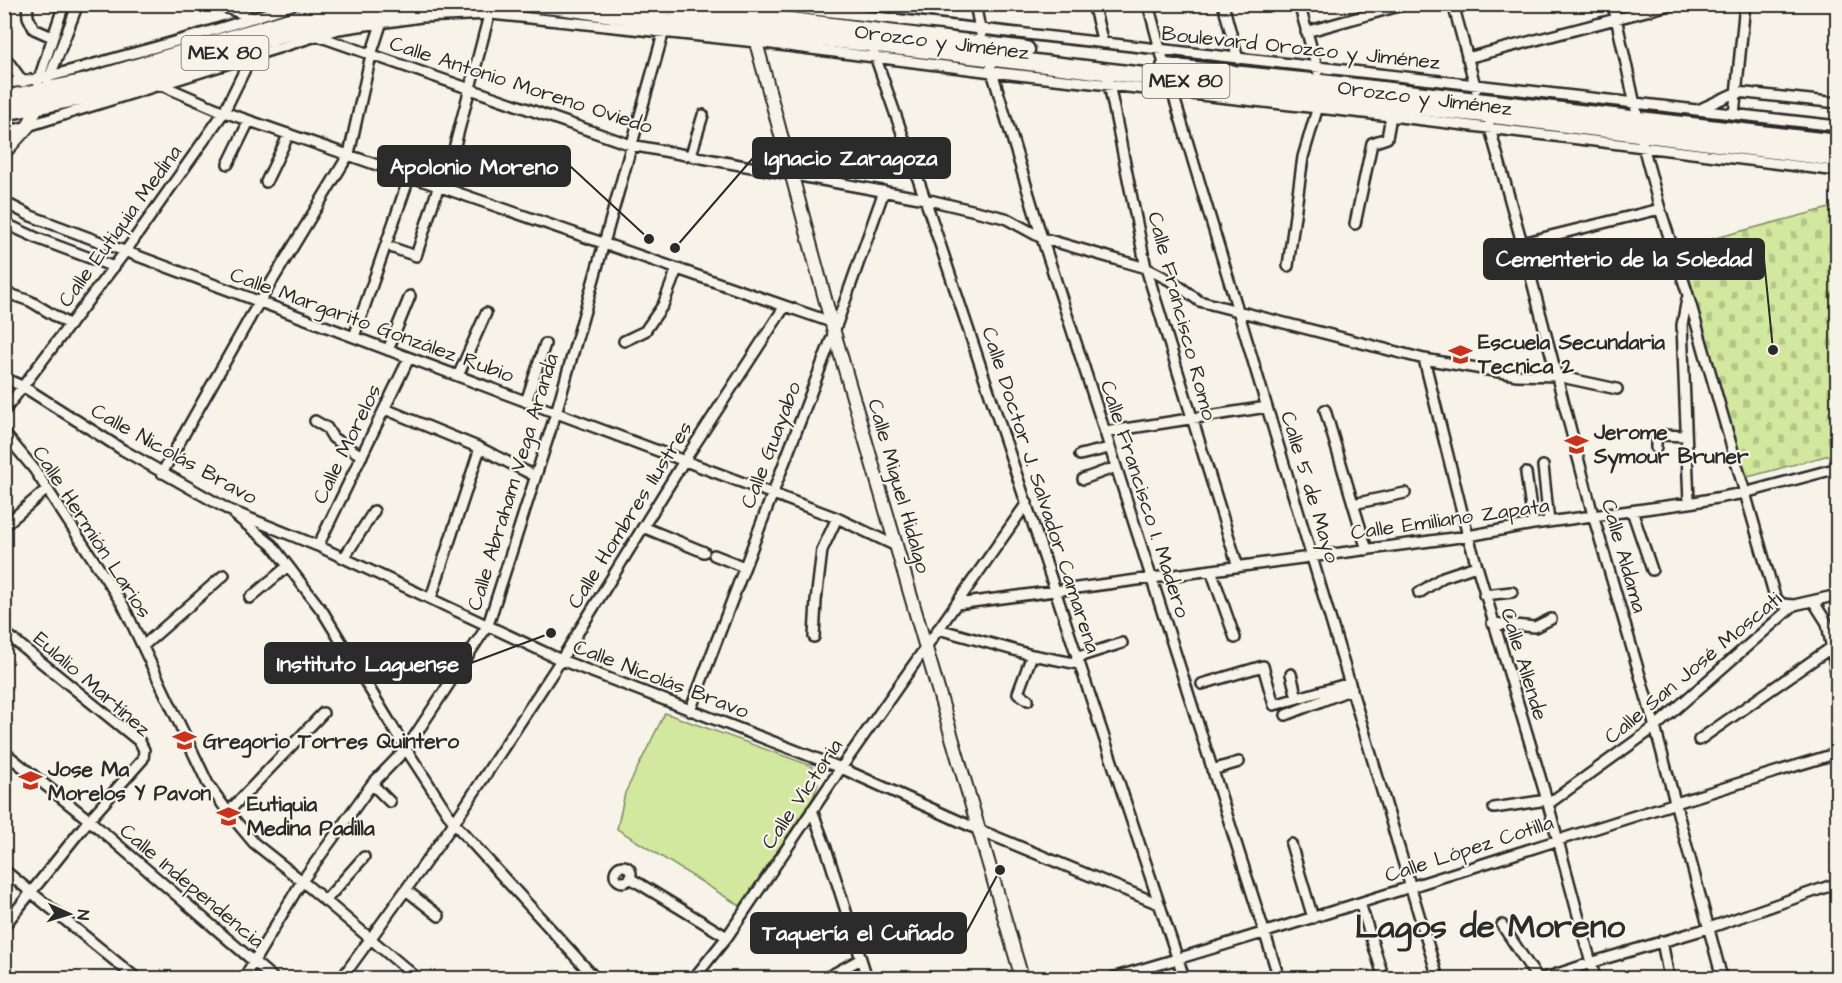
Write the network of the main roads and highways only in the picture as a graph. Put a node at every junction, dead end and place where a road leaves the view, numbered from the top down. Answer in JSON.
{"nodes":[{"id":1,"x":353,"y":4,"type":"edge"},
{"id":2,"x":447,"y":4,"type":"edge"},
{"id":3,"x":533,"y":4,"type":"edge"},
{"id":4,"x":653,"y":4,"type":"edge"},
{"id":5,"x":668,"y":16,"type":"edge"},
{"id":6,"x":277,"y":19,"type":"edge"},
{"id":7,"x":749,"y":23,"type":"edge"},
{"id":8,"x":986,"y":50,"type":"junction"},
{"id":9,"x":1169,"y":79,"type":"junction"},
{"id":10,"x":36,"y":91,"type":"junction"},
{"id":11,"x":4,"y":99,"type":"edge"},
{"id":12,"x":4,"y":112,"type":"edge"},
{"id":13,"x":1641,"y":134,"type":"junction"},
{"id":14,"x":1838,"y":143,"type":"edge"},
{"id":15,"x":1838,"y":158,"type":"edge"}],
"edges":[{"from":1,"to":6,"type":"highway","name":"Orozco y Jiménez","number":"MEX 80"},
{"from":2,"to":6,"type":"highway","name":"Orozco y Jiménez","number":"MEX 80"},
{"from":3,"to":5,"type":"highway","name":"Orozco y Jiménez","number":"MEX 80"},
{"from":4,"to":5,"type":"highway","name":"Orozco y Jiménez","number":"MEX 80"},
{"from":5,"to":7,"type":"highway","name":"Orozco y Jiménez","number":"MEX 80"},
{"from":6,"to":10,"type":"highway","name":"Orozco y Jiménez","number":"MEX 80"},
{"from":7,"to":8,"type":"highway","name":"Orozco y Jiménez","number":"MEX 80"},
{"from":8,"to":9,"type":"highway","name":"Orozco y Jiménez","number":"MEX 80"},
{"from":8,"to":9,"type":"highway","name":"Orozco y Jiménez","number":"MEX 80"},
{"from":9,"to":13,"type":"highway","name":"Orozco y Jiménez","number":"MEX 80"},
{"from":10,"to":11,"type":"highway","name":"Orozco y Jiménez","number":"MEX 80"},
{"from":10,"to":12,"type":"highway","name":"Orozco y Jiménez","number":"MEX 80"},
{"from":13,"to":14,"type":"highway","name":"Orozco y Jiménez","number":"MEX 80"},
{"from":13,"to":15,"type":"highway","name":"Orozco y Jiménez","number":"MEX 80"}]}
